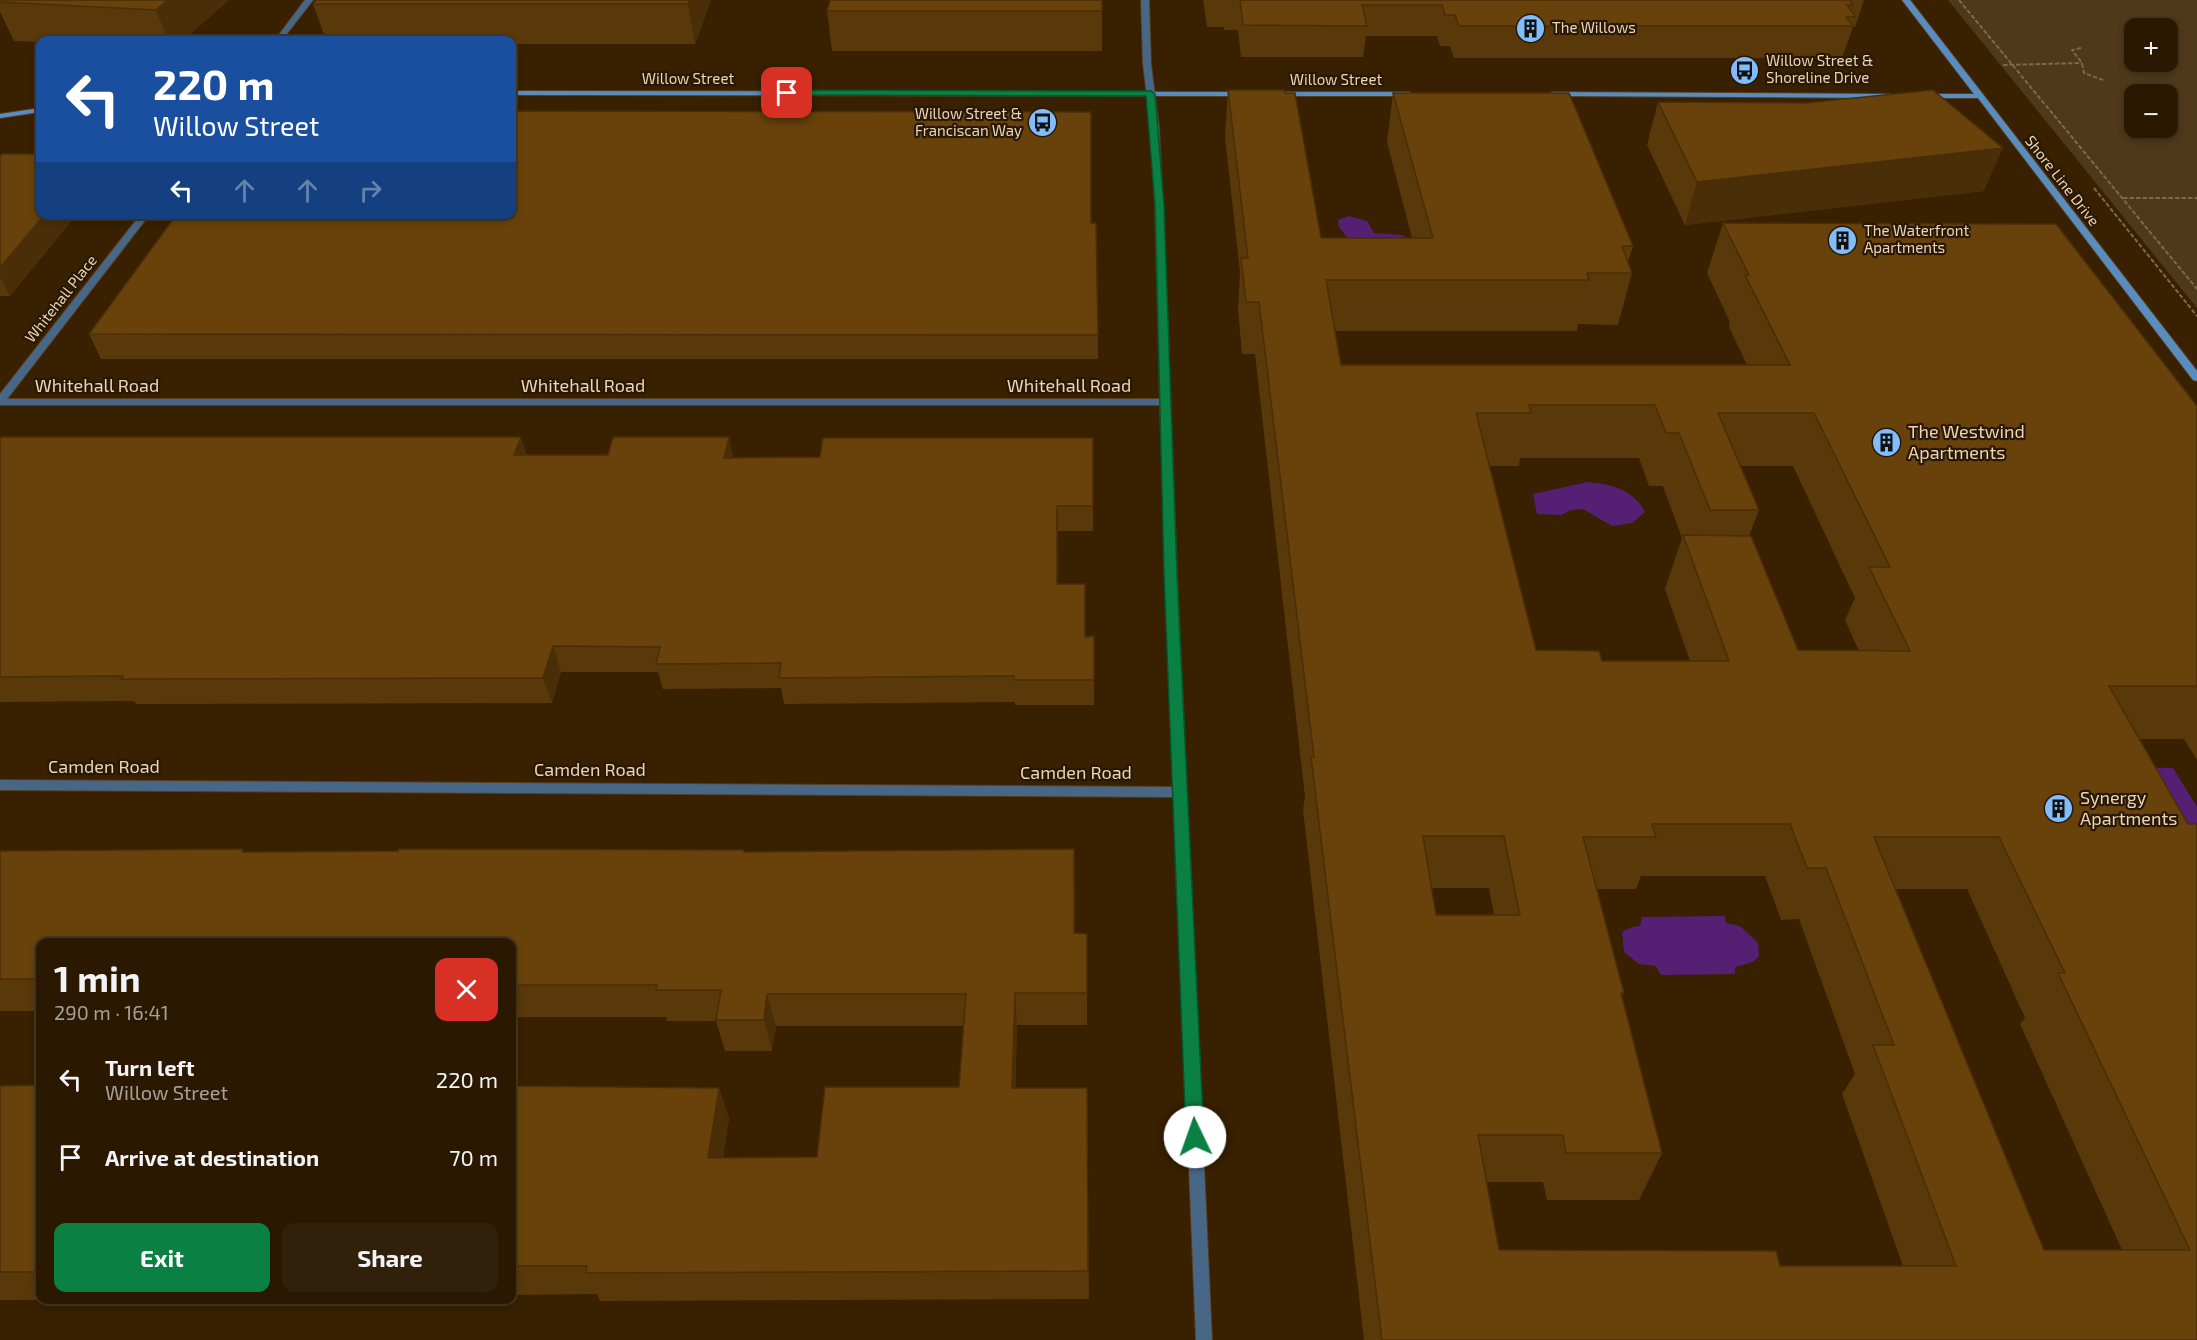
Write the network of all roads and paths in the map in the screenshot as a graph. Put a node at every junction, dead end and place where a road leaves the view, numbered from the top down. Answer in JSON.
{"nodes":[{"id":1,"x":309,"y":0,"type":"edge"},
{"id":2,"x":1145,"y":0,"type":"edge"},
{"id":3,"x":1906,"y":0,"type":"edge"},
{"id":4,"x":1959,"y":0,"type":"edge"},
{"id":5,"x":281,"y":36,"type":"edge"},
{"id":6,"x":2081,"y":48,"type":"dead end"},
{"id":7,"x":2082,"y":63,"type":"junction"},
{"id":8,"x":2003,"y":65,"type":"dead end"},
{"id":9,"x":2013,"y":65,"type":"junction"},
{"id":10,"x":2103,"y":80,"type":"dead end"},
{"id":11,"x":516,"y":93,"type":"edge"},
{"id":12,"x":1151,"y":94,"type":"junction"},
{"id":13,"x":1258,"y":94,"type":"edge"},
{"id":14,"x":1270,"y":94,"type":"edge"},
{"id":15,"x":1423,"y":94,"type":"edge"},
{"id":16,"x":1540,"y":94,"type":"edge"},
{"id":17,"x":1900,"y":96,"type":"edge"},
{"id":18,"x":1911,"y":96,"type":"edge"},
{"id":19,"x":1980,"y":96,"type":"junction"},
{"id":20,"x":36,"y":111,"type":"edge"},
{"id":21,"x":0,"y":116,"type":"edge"},
{"id":22,"x":2122,"y":198,"type":"junction"},
{"id":23,"x":2197,"y":198,"type":"edge"},
{"id":24,"x":142,"y":219,"type":"edge"},
{"id":25,"x":2197,"y":289,"type":"edge"},
{"id":26,"x":2197,"y":378,"type":"edge"},
{"id":27,"x":0,"y":402,"type":"edge"},
{"id":28,"x":1165,"y":402,"type":"junction"},
{"id":29,"x":0,"y":784,"type":"edge"},
{"id":30,"x":1180,"y":792,"type":"junction"},
{"id":31,"x":1204,"y":1340,"type":"edge"}],
"edges":[{"from":1,"to":5,"type":"street"},
{"from":2,"to":12,"type":"street"},
{"from":3,"to":19,"type":"street","name":"Shore Line Drive"},
{"from":4,"to":9,"type":"path"},
{"from":6,"to":7,"type":"path"},
{"from":7,"to":9,"type":"path"},
{"from":7,"to":10,"type":"path"},
{"from":8,"to":9,"type":"path"},
{"from":9,"to":22,"type":"path"},
{"from":11,"to":12,"type":"street","name":"Willow Street"},
{"from":12,"to":13,"type":"street","name":"Willow Street"},
{"from":12,"to":28,"type":"street"},
{"from":14,"to":15,"type":"street","name":"Willow Street"},
{"from":16,"to":17,"type":"street"},
{"from":18,"to":19,"type":"street"},
{"from":19,"to":26,"type":"street","name":"Shore Line Drive"},
{"from":20,"to":21,"type":"street"},
{"from":22,"to":23,"type":"path"},
{"from":22,"to":25,"type":"path"},
{"from":24,"to":27,"type":"street","name":"Whitehall Place"},
{"from":27,"to":28,"type":"street","name":"Whitehall Road"},
{"from":28,"to":30,"type":"street"},
{"from":29,"to":30,"type":"street","name":"Camden Road"},
{"from":30,"to":31,"type":"street"}]}
